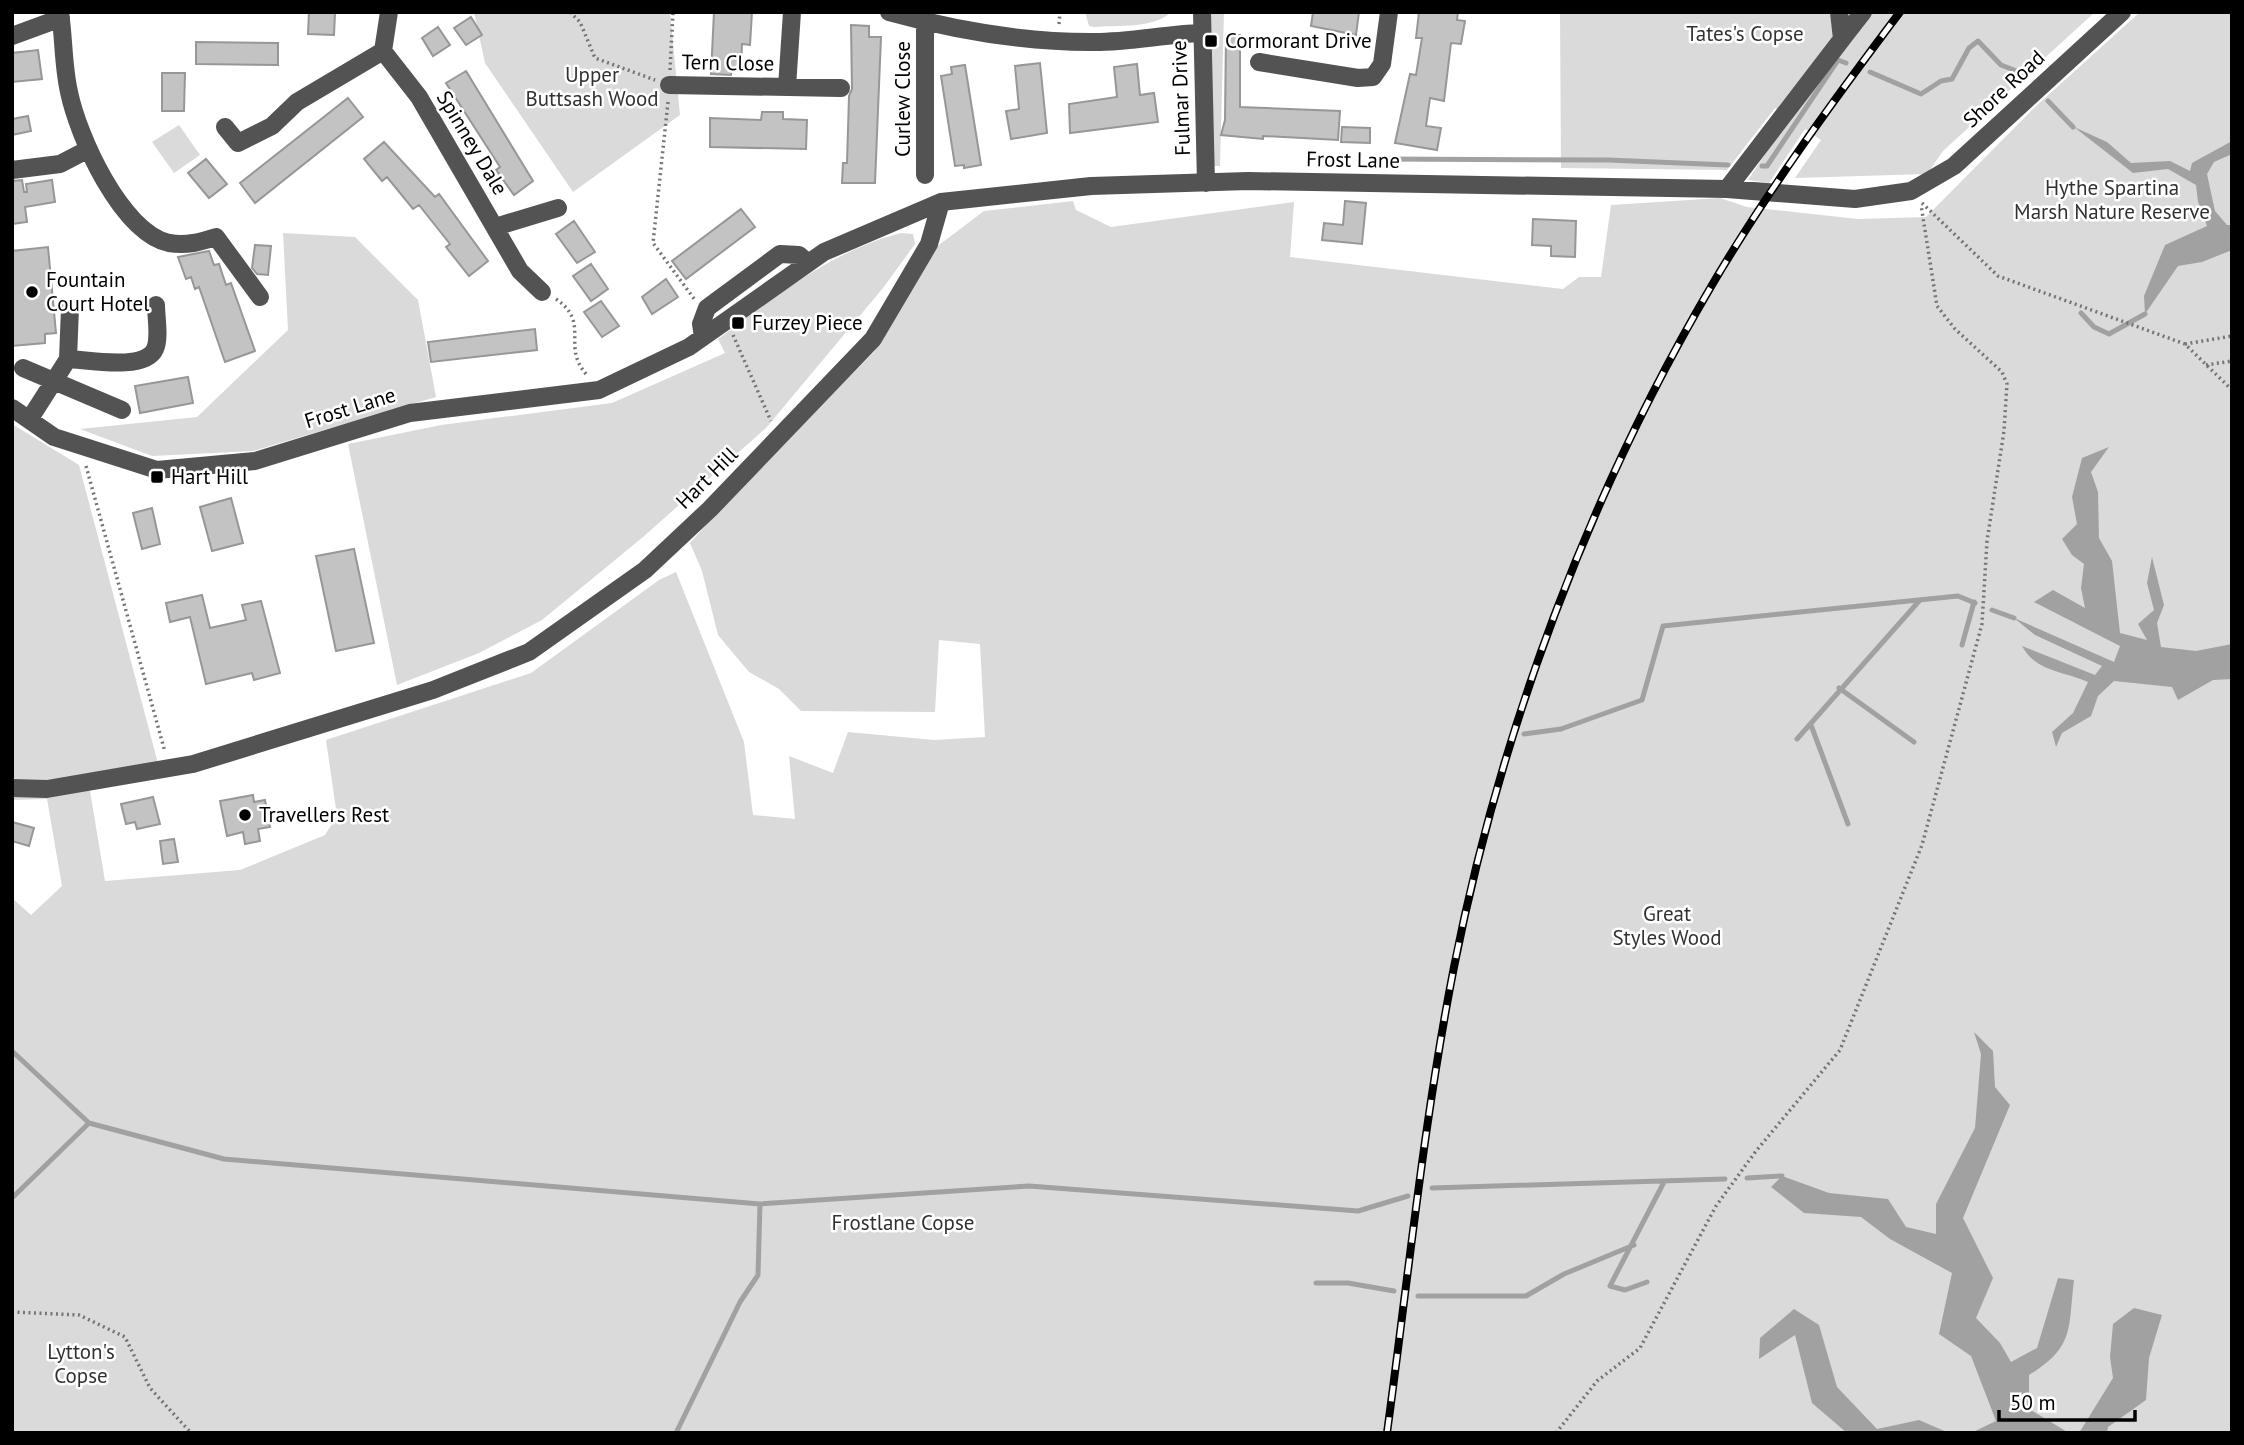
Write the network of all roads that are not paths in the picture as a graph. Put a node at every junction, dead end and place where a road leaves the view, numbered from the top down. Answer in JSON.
{"nodes":[{"id":1,"x":389,"y":12,"type":"edge"},
{"id":2,"x":792,"y":12,"type":"edge"},
{"id":3,"x":889,"y":12,"type":"edge"},
{"id":4,"x":1202,"y":12,"type":"edge"},
{"id":5,"x":1389,"y":12,"type":"edge"},
{"id":6,"x":1839,"y":12,"type":"edge"},
{"id":7,"x":1863,"y":12,"type":"edge"},
{"id":8,"x":2122,"y":12,"type":"edge"},
{"id":9,"x":60,"y":15,"type":"edge"},
{"id":10,"x":925,"y":22,"type":"junction"},
{"id":11,"x":1202,"y":33,"type":"junction"},
{"id":12,"x":12,"y":36,"type":"edge"},
{"id":13,"x":1842,"y":39,"type":"junction"},
{"id":14,"x":383,"y":51,"type":"junction"},
{"id":15,"x":1259,"y":62,"type":"dead end"},
{"id":16,"x":669,"y":85,"type":"road end"},
{"id":17,"x":787,"y":87,"type":"junction"},
{"id":18,"x":841,"y":88,"type":"dead end"},
{"id":19,"x":225,"y":127,"type":"dead end"},
{"id":20,"x":87,"y":150,"type":"junction"},
{"id":21,"x":12,"y":170,"type":"edge"},
{"id":22,"x":925,"y":175,"type":"dead end"},
{"id":23,"x":1206,"y":183,"type":"junction"},
{"id":24,"x":1727,"y":189,"type":"junction"},
{"id":25,"x":1911,"y":191,"type":"joint"},
{"id":26,"x":942,"y":202,"type":"junction"},
{"id":27,"x":558,"y":208,"type":"dead end"},
{"id":28,"x":495,"y":227,"type":"junction"},
{"id":29,"x":808,"y":263,"type":"junction"},
{"id":30,"x":542,"y":292,"type":"road end"},
{"id":31,"x":260,"y":297,"type":"dead end"},
{"id":32,"x":156,"y":305,"type":"dead end"},
{"id":33,"x":70,"y":307,"type":"dead end"},
{"id":34,"x":703,"y":337,"type":"junction"},
{"id":35,"x":68,"y":359,"type":"junction"},
{"id":36,"x":23,"y":368,"type":"dead end"},
{"id":37,"x":56,"y":382,"type":"junction"},
{"id":38,"x":12,"y":408,"type":"edge"},
{"id":39,"x":122,"y":410,"type":"dead end"},
{"id":40,"x":29,"y":420,"type":"junction"},
{"id":41,"x":12,"y":788,"type":"edge"}],
"edges":[{"from":1,"to":14,"type":"street"},
{"from":2,"to":17,"type":"street","name":"Tern Close"},
{"from":3,"to":10,"type":"street"},
{"from":4,"to":11,"type":"street","name":"Fulmar Drive"},
{"from":5,"to":15,"type":"street"},
{"from":6,"to":13,"type":"street"},
{"from":7,"to":13,"type":"street"},
{"from":8,"to":25,"type":"street","name":"Shore Road"},
{"from":9,"to":12,"type":"street"},
{"from":9,"to":20,"type":"street"},
{"from":10,"to":11,"type":"street"},
{"from":10,"to":22,"type":"street","name":"Curlew Close"},
{"from":11,"to":23,"type":"street","name":"Fulmar Drive"},
{"from":13,"to":24,"type":"street"},
{"from":14,"to":19,"type":"street"},
{"from":14,"to":28,"type":"street","name":"Spinney Dale"},
{"from":16,"to":17,"type":"street","name":"Tern Close"},
{"from":17,"to":18,"type":"street","name":"Tern Close"},
{"from":20,"to":21,"type":"street"},
{"from":20,"to":31,"type":"street"},
{"from":23,"to":24,"type":"street","name":"Frost Lane"},
{"from":23,"to":26,"type":"street","name":"Frost Lane"},
{"from":24,"to":25,"type":"street","name":"Frost Lane"},
{"from":26,"to":29,"type":"street","name":"Frost Lane"},
{"from":26,"to":41,"type":"street","name":"Hart Hill"},
{"from":27,"to":28,"type":"street"},
{"from":28,"to":30,"type":"street","name":"Spinney Dale"},
{"from":29,"to":34,"type":"street","name":"Frost Lane"},
{"from":29,"to":34,"type":"street"},
{"from":32,"to":35,"type":"street"},
{"from":33,"to":35,"type":"street"},
{"from":34,"to":40,"type":"street","name":"Frost Lane"},
{"from":35,"to":37,"type":"street"},
{"from":36,"to":37,"type":"street"},
{"from":37,"to":39,"type":"street"},
{"from":37,"to":40,"type":"street"},
{"from":38,"to":40,"type":"street","name":"Frost Lane"}]}
